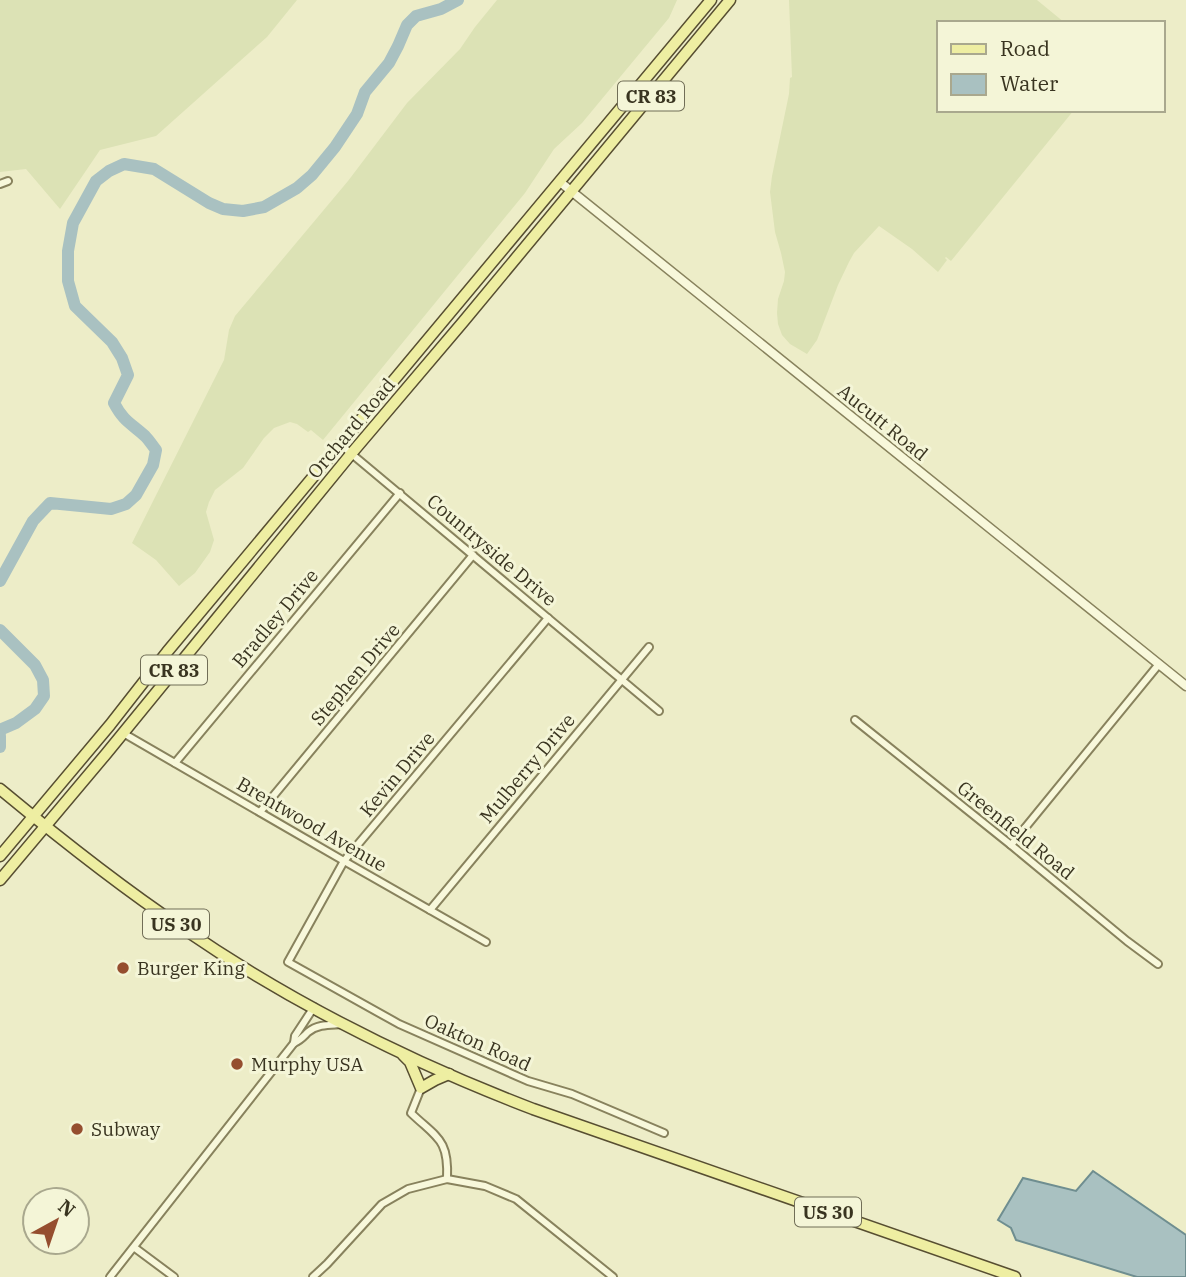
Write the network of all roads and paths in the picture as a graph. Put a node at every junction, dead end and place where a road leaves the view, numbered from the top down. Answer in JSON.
{"nodes":[{"id":1,"x":711,"y":0,"type":"edge"},
{"id":2,"x":730,"y":0,"type":"edge"},
{"id":3,"x":8,"y":181,"type":"dead end"},
{"id":4,"x":560,"y":182,"type":"junction"},
{"id":5,"x":0,"y":184,"type":"edge"},
{"id":6,"x":572,"y":192,"type":"junction"},
{"id":7,"x":341,"y":445,"type":"junction"},
{"id":8,"x":352,"y":454,"type":"junction"},
{"id":9,"x":400,"y":493,"type":"junction"},
{"id":10,"x":473,"y":555,"type":"junction"},
{"id":11,"x":548,"y":618,"type":"junction"},
{"id":12,"x":649,"y":647,"type":"dead end"},
{"id":13,"x":1159,"y":664,"type":"junction"},
{"id":14,"x":622,"y":679,"type":"junction"},
{"id":15,"x":1186,"y":686,"type":"edge"},
{"id":16,"x":659,"y":711,"type":"dead end"},
{"id":17,"x":855,"y":720,"type":"dead end"},
{"id":18,"x":123,"y":733,"type":"junction"},
{"id":19,"x":175,"y":764,"type":"junction"},
{"id":20,"x":0,"y":789,"type":"edge"},
{"id":21,"x":261,"y":812,"type":"junction"},
{"id":22,"x":33,"y":816,"type":"junction"},
{"id":23,"x":46,"y":826,"type":"junction"},
{"id":24,"x":1011,"y":845,"type":"junction"},
{"id":25,"x":0,"y":856,"type":"edge"},
{"id":26,"x":344,"y":861,"type":"junction"},
{"id":27,"x":0,"y":880,"type":"edge"},
{"id":28,"x":430,"y":910,"type":"junction"},
{"id":29,"x":485,"y":942,"type":"dead end"},
{"id":30,"x":288,"y":962,"type":"joint"},
{"id":31,"x":1158,"y":964,"type":"dead end"},
{"id":32,"x":314,"y":1007,"type":"junction"},
{"id":33,"x":344,"y":1024,"type":"junction"},
{"id":34,"x":294,"y":1043,"type":"junction"},
{"id":35,"x":397,"y":1050,"type":"junction"},
{"id":36,"x":449,"y":1074,"type":"junction"},
{"id":37,"x":421,"y":1087,"type":"junction"},
{"id":38,"x":664,"y":1133,"type":"dead end"},
{"id":39,"x":447,"y":1179,"type":"junction"},
{"id":40,"x":135,"y":1248,"type":"junction"},
{"id":41,"x":110,"y":1277,"type":"edge"},
{"id":42,"x":174,"y":1277,"type":"edge"},
{"id":43,"x":313,"y":1277,"type":"edge"},
{"id":44,"x":613,"y":1277,"type":"edge"},
{"id":45,"x":1015,"y":1277,"type":"edge"}],
"edges":[{"from":1,"to":4,"type":"main road","name":"Orchard Road","number":"CR 83"},
{"from":2,"to":6,"type":"main road","name":"Orchard Road","number":"CR 83"},
{"from":3,"to":5,"type":"street"},
{"from":4,"to":6,"type":"street","name":"Aucutt Road"},
{"from":4,"to":7,"type":"main road","name":"Orchard Road","number":"CR 83"},
{"from":6,"to":8,"type":"main road","name":"Orchard Road","number":"CR 83"},
{"from":6,"to":13,"type":"street","name":"Aucutt Road"},
{"from":7,"to":8,"type":"street","name":"Countryside Drive"},
{"from":7,"to":22,"type":"main road","name":"Orchard Road","number":"CR 83"},
{"from":8,"to":9,"type":"street","name":"Countryside Drive"},
{"from":8,"to":18,"type":"main road","name":"Orchard Road","number":"CR 83"},
{"from":9,"to":10,"type":"street","name":"Countryside Drive"},
{"from":9,"to":19,"type":"street","name":"Bradley Drive"},
{"from":10,"to":11,"type":"street","name":"Countryside Drive"},
{"from":10,"to":21,"type":"street","name":"Stephen Drive"},
{"from":11,"to":14,"type":"street","name":"Countryside Drive"},
{"from":11,"to":26,"type":"street","name":"Kevin Drive"},
{"from":12,"to":14,"type":"street","name":"Mulberry Drive"},
{"from":13,"to":15,"type":"street","name":"Aucutt Road"},
{"from":13,"to":24,"type":"street"},
{"from":14,"to":16,"type":"street","name":"Countryside Drive"},
{"from":14,"to":28,"type":"street","name":"Mulberry Drive"},
{"from":17,"to":24,"type":"street","name":"Greenfield Road"},
{"from":18,"to":19,"type":"street","name":"Brentwood Avenue"},
{"from":18,"to":23,"type":"main road","name":"Orchard Road","number":"CR 83"},
{"from":19,"to":21,"type":"street","name":"Brentwood Avenue"},
{"from":20,"to":22,"type":"main road","number":"US 30"},
{"from":21,"to":26,"type":"street","name":"Brentwood Avenue"},
{"from":22,"to":23,"type":"main road","number":"US 30"},
{"from":22,"to":25,"type":"main road","name":"Orchard Road"},
{"from":23,"to":27,"type":"main road","name":"Orchard Road"},
{"from":23,"to":32,"type":"main road","number":"US 30"},
{"from":24,"to":31,"type":"street","name":"Greenfield Road"},
{"from":26,"to":28,"type":"street","name":"Brentwood Avenue"},
{"from":26,"to":30,"type":"street","name":"Kevin Drive"},
{"from":28,"to":29,"type":"street","name":"Brentwood Avenue"},
{"from":30,"to":38,"type":"street","name":"Oakton Road"},
{"from":32,"to":33,"type":"main road","number":"US 30"},
{"from":32,"to":34,"type":"street"},
{"from":33,"to":34,"type":"street"},
{"from":33,"to":35,"type":"main road","number":"US 30"},
{"from":34,"to":40,"type":"street"},
{"from":35,"to":36,"type":"main road","number":"US 30"},
{"from":35,"to":37,"type":"main road"},
{"from":36,"to":37,"type":"main road"},
{"from":36,"to":45,"type":"main road","number":"US 30"},
{"from":37,"to":39,"type":"street"},
{"from":39,"to":43,"type":"street"},
{"from":39,"to":44,"type":"street"},
{"from":40,"to":41,"type":"street"},
{"from":40,"to":42,"type":"street"}]}
